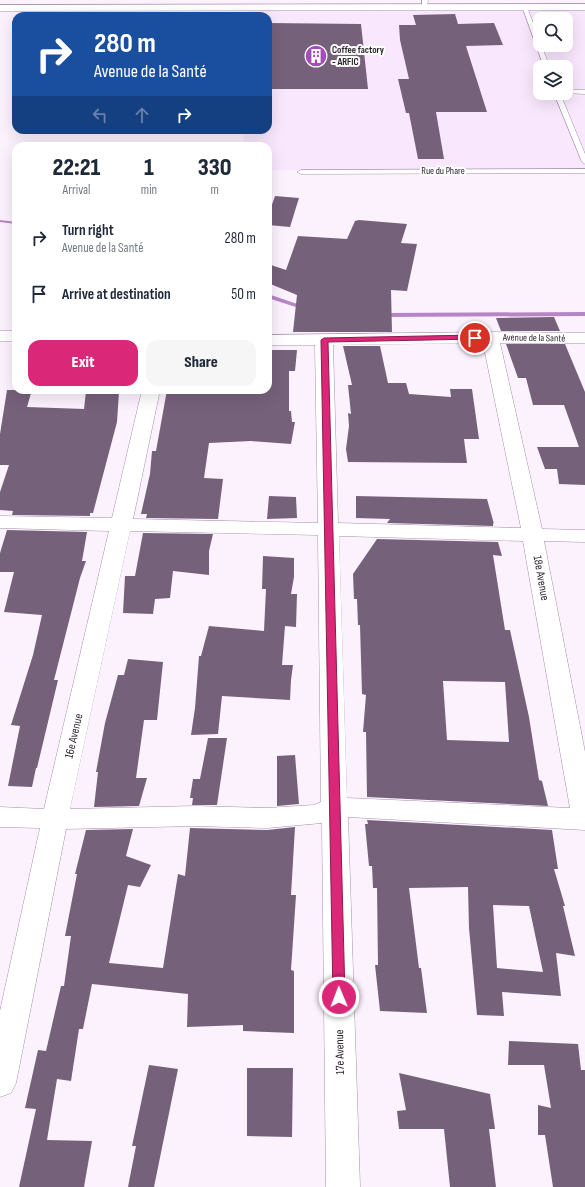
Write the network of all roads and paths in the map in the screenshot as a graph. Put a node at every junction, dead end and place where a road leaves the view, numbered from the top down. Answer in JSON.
{"nodes":[{"id":1,"x":425,"y":3,"type":"edge"},
{"id":2,"x":524,"y":7,"type":"junction"},
{"id":3,"x":585,"y":7,"type":"edge"},
{"id":4,"x":2,"y":8,"type":"edge"},
{"id":5,"x":544,"y":60,"type":"edge"},
{"id":6,"x":573,"y":92,"type":"edge"},
{"id":7,"x":585,"y":92,"type":"edge"},
{"id":8,"x":560,"y":100,"type":"edge"},
{"id":9,"x":585,"y":162,"type":"edge"},
{"id":10,"x":585,"y":171,"type":"edge"},
{"id":11,"x":301,"y":172,"type":"dead end"},
{"id":12,"x":0,"y":336,"type":"edge"},
{"id":13,"x":12,"y":336,"type":"edge"},
{"id":14,"x":490,"y":337,"type":"junction"},
{"id":15,"x":585,"y":338,"type":"edge"},
{"id":16,"x":272,"y":340,"type":"edge"},
{"id":17,"x":324,"y":340,"type":"junction"},
{"id":18,"x":150,"y":394,"type":"edge"},
{"id":19,"x":0,"y":522,"type":"edge"},
{"id":20,"x":120,"y":524,"type":"junction"},
{"id":21,"x":329,"y":529,"type":"junction"},
{"id":22,"x":533,"y":536,"type":"junction"},
{"id":23,"x":585,"y":536,"type":"edge"},
{"id":24,"x":335,"y":807,"type":"junction"},
{"id":25,"x":0,"y":817,"type":"edge"},
{"id":26,"x":55,"y":819,"type":"junction"},
{"id":27,"x":585,"y":819,"type":"edge"},
{"id":28,"x":0,"y":1083,"type":"edge"},
{"id":29,"x":342,"y":1187,"type":"edge"}],
"edges":[{"from":1,"to":2,"type":"street"},
{"from":1,"to":4,"type":"street"},
{"from":2,"to":3,"type":"street"},
{"from":2,"to":5,"type":"lane"},
{"from":6,"to":7,"type":"lane"},
{"from":8,"to":9,"type":"lane"},
{"from":10,"to":11,"type":"lane","name":"Rue du Phare"},
{"from":12,"to":13,"type":"street"},
{"from":14,"to":15,"type":"street","name":"Avenue de la Santé"},
{"from":14,"to":17,"type":"street","name":"Avenue de la Santé"},
{"from":14,"to":22,"type":"street","name":"18e Avenue"},
{"from":16,"to":17,"type":"street","name":"Avenue de la Santé"},
{"from":17,"to":21,"type":"street","name":"17e Avenue"},
{"from":18,"to":20,"type":"street","name":"16e Avenue"},
{"from":19,"to":20,"type":"street"},
{"from":20,"to":21,"type":"street"},
{"from":20,"to":26,"type":"street","name":"16e Avenue"},
{"from":21,"to":22,"type":"street"},
{"from":21,"to":24,"type":"street","name":"17e Avenue"},
{"from":22,"to":23,"type":"street"},
{"from":22,"to":27,"type":"street","name":"18e Avenue"},
{"from":24,"to":26,"type":"street"},
{"from":24,"to":27,"type":"street"},
{"from":24,"to":29,"type":"street","name":"17e Avenue"},
{"from":25,"to":26,"type":"street"},
{"from":26,"to":28,"type":"street","name":"16e Avenue"}]}
